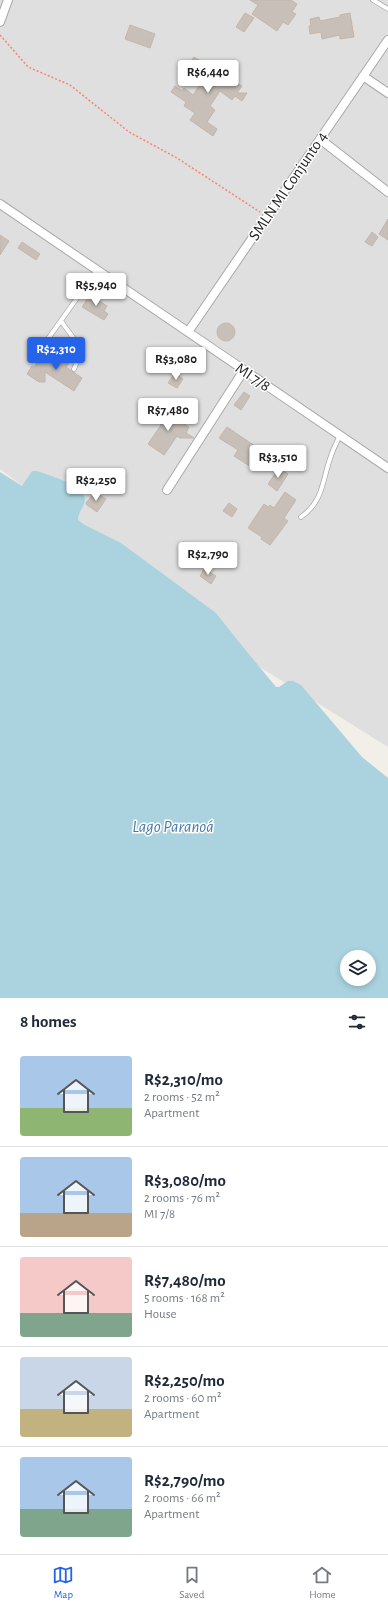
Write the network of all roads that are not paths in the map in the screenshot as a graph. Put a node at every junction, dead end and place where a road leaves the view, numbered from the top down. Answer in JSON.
{"nodes":[{"id":1,"x":8,"y":0,"type":"edge"},
{"id":2,"x":373,"y":0,"type":"edge"},
{"id":3,"x":388,"y":9,"type":"edge"},
{"id":4,"x":0,"y":22,"type":"edge"},
{"id":5,"x":388,"y":40,"type":"edge"},
{"id":6,"x":363,"y":76,"type":"junction"},
{"id":7,"x":388,"y":93,"type":"edge"},
{"id":8,"x":320,"y":139,"type":"junction"},
{"id":9,"x":388,"y":192,"type":"edge"},
{"id":10,"x":0,"y":204,"type":"edge"},
{"id":11,"x":97,"y":270,"type":"junction"},
{"id":12,"x":61,"y":320,"type":"junction"},
{"id":13,"x":188,"y":332,"type":"junction"},
{"id":14,"x":40,"y":350,"type":"dead end"},
{"id":15,"x":74,"y":369,"type":"dead end"},
{"id":16,"x":244,"y":370,"type":"junction"},
{"id":17,"x":340,"y":435,"type":"junction"},
{"id":18,"x":388,"y":468,"type":"edge"},
{"id":19,"x":167,"y":490,"type":"dead end"},
{"id":20,"x":301,"y":517,"type":"dead end"}],
"edges":[{"from":1,"to":4,"type":"street"},
{"from":2,"to":3,"type":"lane"},
{"from":5,"to":6,"type":"street","name":"SMLN MI Conjunto 4"},
{"from":6,"to":7,"type":"street"},
{"from":6,"to":8,"type":"street","name":"SMLN MI Conjunto 4"},
{"from":8,"to":9,"type":"street"},
{"from":8,"to":13,"type":"street","name":"SMLN MI Conjunto 4"},
{"from":10,"to":11,"type":"street","name":"MI 7/8"},
{"from":11,"to":12,"type":"lane"},
{"from":11,"to":13,"type":"street","name":"MI 7/8"},
{"from":12,"to":14,"type":"lane"},
{"from":12,"to":15,"type":"lane"},
{"from":13,"to":16,"type":"street","name":"MI 7/8"},
{"from":16,"to":17,"type":"street","name":"MI 7/8"},
{"from":16,"to":19,"type":"street"},
{"from":17,"to":18,"type":"street","name":"MI 7/8"},
{"from":17,"to":20,"type":"lane"}]}
